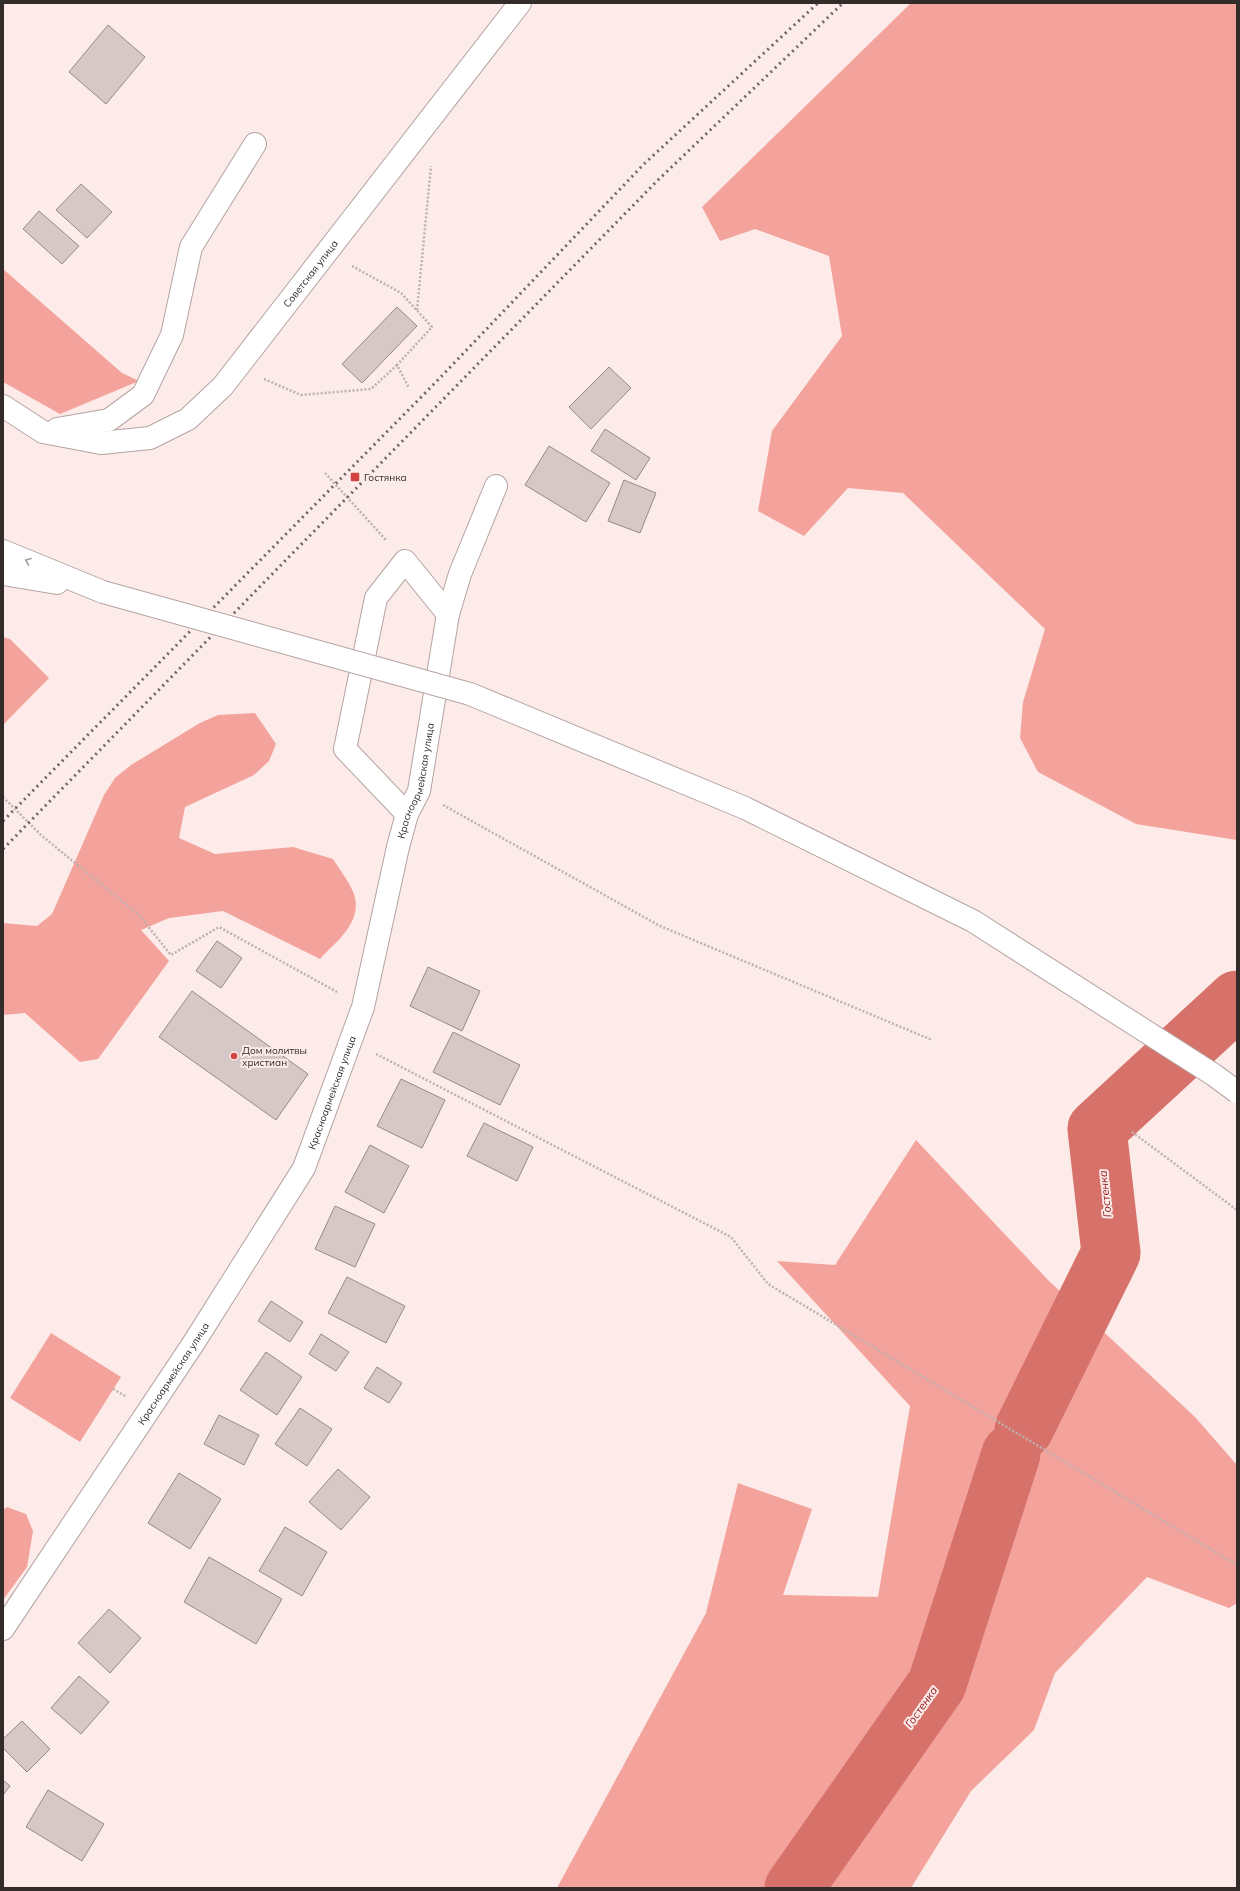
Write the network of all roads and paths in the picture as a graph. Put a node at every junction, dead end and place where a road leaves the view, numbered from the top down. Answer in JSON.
{"nodes":[{"id":1,"x":520,"y":3,"type":"edge"},
{"id":2,"x":255,"y":144,"type":"dead end"},
{"id":3,"x":432,"y":158,"type":"dead end"},
{"id":4,"x":350,"y":266,"type":"dead end"},
{"id":5,"x":417,"y":311,"type":"junction"},
{"id":6,"x":397,"y":365,"type":"junction"},
{"id":7,"x":260,"y":377,"type":"dead end"},
{"id":8,"x":409,"y":388,"type":"dead end"},
{"id":9,"x":3,"y":406,"type":"edge"},
{"id":10,"x":43,"y":432,"type":"junction"},
{"id":11,"x":325,"y":473,"type":"dead end"},
{"id":12,"x":496,"y":486,"type":"dead end"},
{"id":13,"x":3,"y":551,"type":"edge"},
{"id":14,"x":405,"y":561,"type":"junction"},
{"id":15,"x":3,"y":574,"type":"edge"},
{"id":16,"x":103,"y":592,"type":"junction"},
{"id":17,"x":448,"y":614,"type":"junction"},
{"id":18,"x":418,"y":791,"type":"junction"},
{"id":19,"x":3,"y":797,"type":"edge"},
{"id":20,"x":407,"y":814,"type":"junction"},
{"id":21,"x":363,"y":1006,"type":"junction"},
{"id":22,"x":932,"y":1040,"type":"dead end"},
{"id":23,"x":351,"y":1041,"type":"junction"},
{"id":24,"x":1237,"y":1092,"type":"edge"},
{"id":25,"x":1132,"y":1132,"type":"dead end"},
{"id":26,"x":1237,"y":1210,"type":"edge"},
{"id":27,"x":1237,"y":1565,"type":"edge"},
{"id":28,"x":3,"y":1629,"type":"edge"}],
"edges":[{"from":1,"to":10,"type":"street","name":"Советская улица"},
{"from":2,"to":10,"type":"street"},
{"from":3,"to":5,"type":"path"},
{"from":4,"to":5,"type":"path"},
{"from":5,"to":6,"type":"path"},
{"from":6,"to":7,"type":"path"},
{"from":6,"to":8,"type":"path"},
{"from":9,"to":10,"type":"street","name":"Советская улица"},
{"from":11,"to":14,"type":"path"},
{"from":12,"to":17,"type":"street","name":"Красноармейская улица"},
{"from":16,"to":13,"type":"street","one_way":true},
{"from":14,"to":17,"type":"street"},
{"from":14,"to":20,"type":"street"},
{"from":15,"to":16,"type":"street"},
{"from":16,"to":24,"type":"street","bridge":true},
{"from":17,"to":18,"type":"street","name":"Красноармейская улица"},
{"from":18,"to":20,"type":"street","name":"Красноармейская улица"},
{"from":18,"to":22,"type":"path"},
{"from":19,"to":21,"type":"path"},
{"from":20,"to":21,"type":"street","name":"Красноармейская улица"},
{"from":21,"to":23,"type":"street","name":"Красноармейская улица"},
{"from":23,"to":27,"type":"path"},
{"from":23,"to":28,"type":"street","name":"Красноармейская улица"},
{"from":25,"to":26,"type":"path"}]}
